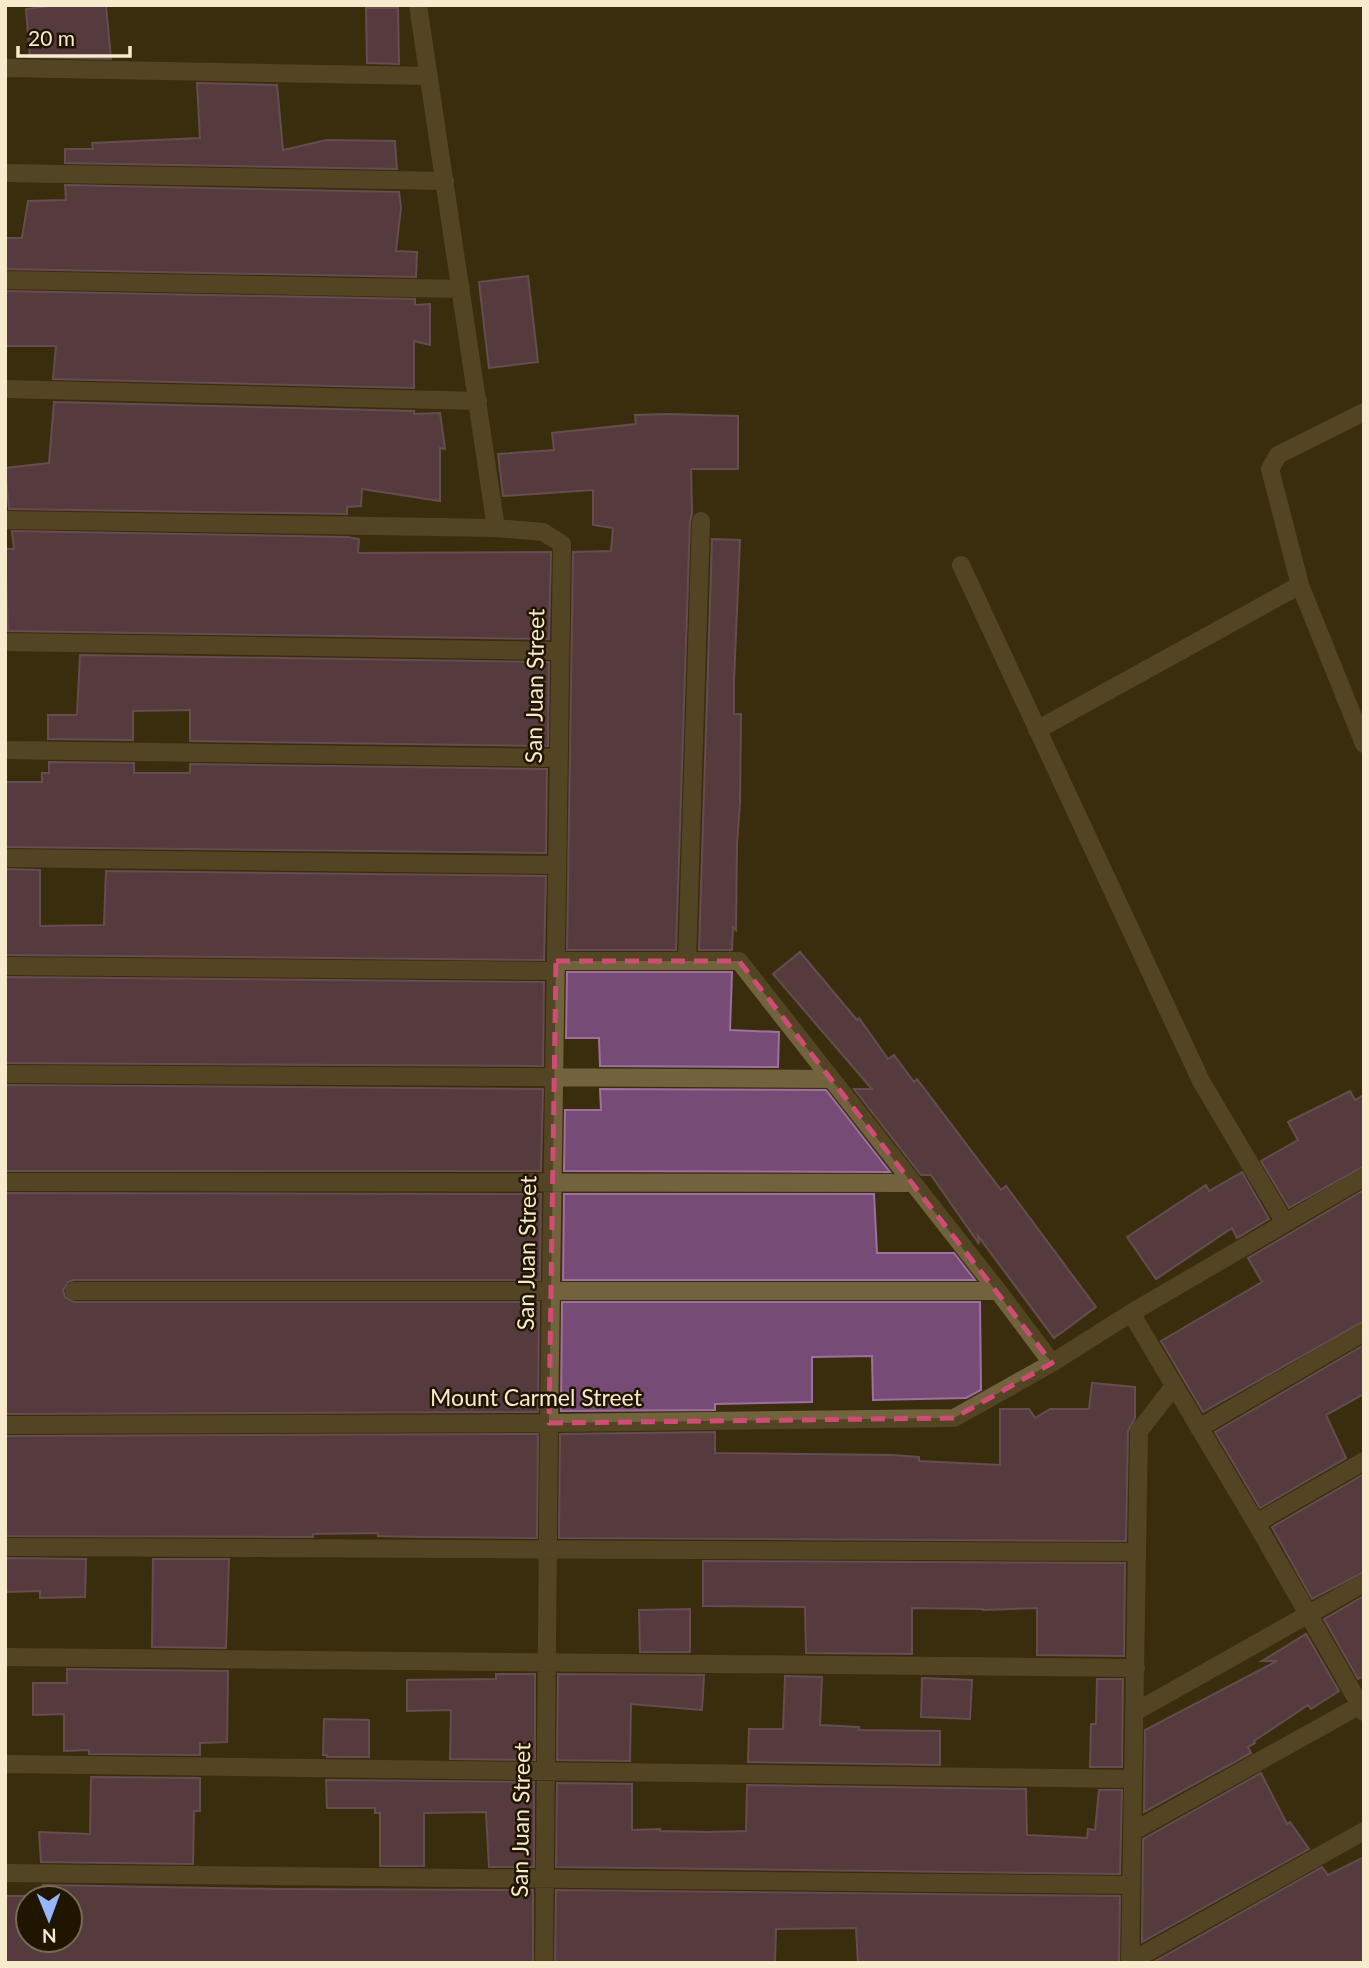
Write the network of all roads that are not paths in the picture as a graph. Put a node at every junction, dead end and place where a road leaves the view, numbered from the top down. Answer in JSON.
{"nodes":[{"id":1,"x":418,"y":5,"type":"edge"},
{"id":2,"x":5,"y":68,"type":"edge"},
{"id":3,"x":429,"y":76,"type":"junction"},
{"id":4,"x":5,"y":173,"type":"edge"},
{"id":5,"x":445,"y":181,"type":"junction"},
{"id":6,"x":5,"y":280,"type":"edge"},
{"id":7,"x":460,"y":289,"type":"junction"},
{"id":8,"x":5,"y":389,"type":"edge"},
{"id":9,"x":478,"y":401,"type":"junction"},
{"id":10,"x":1364,"y":412,"type":"edge"},
{"id":11,"x":5,"y":520,"type":"edge"},
{"id":12,"x":701,"y":521,"type":"dead end"},
{"id":13,"x":496,"y":528,"type":"junction"},
{"id":14,"x":961,"y":565,"type":"dead end"},
{"id":15,"x":1300,"y":585,"type":"junction"},
{"id":16,"x":5,"y":642,"type":"edge"},
{"id":17,"x":561,"y":651,"type":"junction"},
{"id":18,"x":1037,"y":730,"type":"junction"},
{"id":19,"x":1361,"y":732,"type":"edge"},
{"id":20,"x":5,"y":750,"type":"edge"},
{"id":21,"x":559,"y":758,"type":"junction"},
{"id":22,"x":5,"y":858,"type":"edge"},
{"id":23,"x":558,"y":865,"type":"junction"},
{"id":24,"x":687,"y":961,"type":"junction"},
{"id":25,"x":5,"y":966,"type":"edge"},
{"id":26,"x":556,"y":966,"type":"junction"},
{"id":27,"x":5,"y":1074,"type":"edge"},
{"id":28,"x":554,"y":1077,"type":"junction"},
{"id":29,"x":831,"y":1079,"type":"junction"},
{"id":30,"x":1364,"y":1177,"type":"edge"},
{"id":31,"x":5,"y":1182,"type":"edge"},
{"id":32,"x":553,"y":1182,"type":"junction"},
{"id":33,"x":913,"y":1183,"type":"junction"},
{"id":34,"x":1285,"y":1223,"type":"junction"},
{"id":35,"x":74,"y":1291,"type":"dead end"},
{"id":36,"x":551,"y":1291,"type":"junction"},
{"id":37,"x":998,"y":1291,"type":"junction"},
{"id":38,"x":1131,"y":1313,"type":"junction"},
{"id":39,"x":1364,"y":1332,"type":"edge"},
{"id":40,"x":1052,"y":1363,"type":"junction"},
{"id":41,"x":1174,"y":1386,"type":"junction"},
{"id":42,"x":549,"y":1423,"type":"junction"},
{"id":43,"x":5,"y":1425,"type":"edge"},
{"id":44,"x":1199,"y":1428,"type":"junction"},
{"id":45,"x":1364,"y":1461,"type":"edge"},
{"id":46,"x":1256,"y":1523,"type":"junction"},
{"id":47,"x":5,"y":1547,"type":"edge"},
{"id":48,"x":548,"y":1551,"type":"junction"},
{"id":49,"x":1137,"y":1552,"type":"junction"},
{"id":50,"x":1364,"y":1583,"type":"edge"},
{"id":51,"x":1308,"y":1615,"type":"junction"},
{"id":52,"x":5,"y":1657,"type":"edge"},
{"id":53,"x":547,"y":1661,"type":"junction"},
{"id":54,"x":1136,"y":1668,"type":"junction"},
{"id":55,"x":1362,"y":1706,"type":"edge"},
{"id":56,"x":1135,"y":1712,"type":"junction"},
{"id":57,"x":5,"y":1764,"type":"edge"},
{"id":58,"x":546,"y":1771,"type":"junction"},
{"id":59,"x":1133,"y":1779,"type":"junction"},
{"id":60,"x":1364,"y":1831,"type":"edge"},
{"id":61,"x":1132,"y":1832,"type":"junction"},
{"id":62,"x":5,"y":1873,"type":"edge"},
{"id":63,"x":545,"y":1878,"type":"junction"},
{"id":64,"x":1131,"y":1885,"type":"junction"},
{"id":65,"x":544,"y":1963,"type":"edge"},
{"id":66,"x":1130,"y":1963,"type":"edge"}],
"edges":[{"from":1,"to":3,"type":"street"},
{"from":2,"to":3,"type":"street"},
{"from":3,"to":5,"type":"street"},
{"from":4,"to":5,"type":"street"},
{"from":5,"to":7,"type":"street"},
{"from":6,"to":7,"type":"street"},
{"from":7,"to":9,"type":"street"},
{"from":8,"to":9,"type":"street"},
{"from":9,"to":13,"type":"street"},
{"from":10,"to":15,"type":"street"},
{"from":11,"to":13,"type":"street"},
{"from":12,"to":24,"type":"street"},
{"from":13,"to":17,"type":"street","name":"San Juan Street"},
{"from":14,"to":18,"type":"street"},
{"from":15,"to":18,"type":"street"},
{"from":15,"to":19,"type":"street"},
{"from":16,"to":17,"type":"street"},
{"from":17,"to":21,"type":"street","name":"San Juan Street"},
{"from":18,"to":34,"type":"street"},
{"from":20,"to":21,"type":"street"},
{"from":21,"to":23,"type":"street","name":"San Juan Street"},
{"from":22,"to":23,"type":"street"},
{"from":23,"to":26,"type":"street","name":"San Juan Street"},
{"from":24,"to":26,"type":"street"},
{"from":24,"to":29,"type":"street"},
{"from":25,"to":26,"type":"street"},
{"from":26,"to":28,"type":"street","name":"San Juan Street"},
{"from":27,"to":28,"type":"street"},
{"from":28,"to":29,"type":"street"},
{"from":28,"to":32,"type":"street","name":"San Juan Street"},
{"from":29,"to":33,"type":"street"},
{"from":30,"to":34,"type":"street","name":"Mount Carmel Street"},
{"from":31,"to":32,"type":"street"},
{"from":32,"to":33,"type":"street"},
{"from":32,"to":36,"type":"street","name":"San Juan Street"},
{"from":33,"to":37,"type":"street"},
{"from":34,"to":38,"type":"street","name":"Mount Carmel Street"},
{"from":35,"to":36,"type":"street"},
{"from":36,"to":37,"type":"street"},
{"from":36,"to":42,"type":"street","name":"San Juan Street"},
{"from":37,"to":40,"type":"street"},
{"from":38,"to":40,"type":"street","name":"Mount Carmel Street"},
{"from":38,"to":41,"type":"street"},
{"from":39,"to":44,"type":"street"},
{"from":40,"to":42,"type":"street","name":"Mount Carmel Street"},
{"from":41,"to":44,"type":"street"},
{"from":41,"to":49,"type":"street"},
{"from":42,"to":43,"type":"street","name":"Mount Carmel Street"},
{"from":42,"to":48,"type":"street","name":"San Juan Street"},
{"from":44,"to":46,"type":"street"},
{"from":45,"to":46,"type":"street"},
{"from":46,"to":51,"type":"street"},
{"from":47,"to":48,"type":"street"},
{"from":48,"to":49,"type":"street"},
{"from":48,"to":53,"type":"street","name":"San Juan Street"},
{"from":49,"to":54,"type":"street"},
{"from":50,"to":51,"type":"street"},
{"from":51,"to":55,"type":"street"},
{"from":51,"to":56,"type":"street"},
{"from":52,"to":53,"type":"street"},
{"from":53,"to":54,"type":"street"},
{"from":53,"to":58,"type":"street","name":"San Juan Street"},
{"from":54,"to":56,"type":"street"},
{"from":55,"to":61,"type":"street"},
{"from":56,"to":59,"type":"street"},
{"from":57,"to":58,"type":"street"},
{"from":58,"to":59,"type":"street"},
{"from":58,"to":63,"type":"street","name":"San Juan Street"},
{"from":59,"to":61,"type":"street"},
{"from":60,"to":66,"type":"street"},
{"from":61,"to":64,"type":"street"},
{"from":62,"to":63,"type":"street"},
{"from":63,"to":64,"type":"street"},
{"from":63,"to":65,"type":"street","name":"San Juan Street"},
{"from":64,"to":66,"type":"street"}]}
